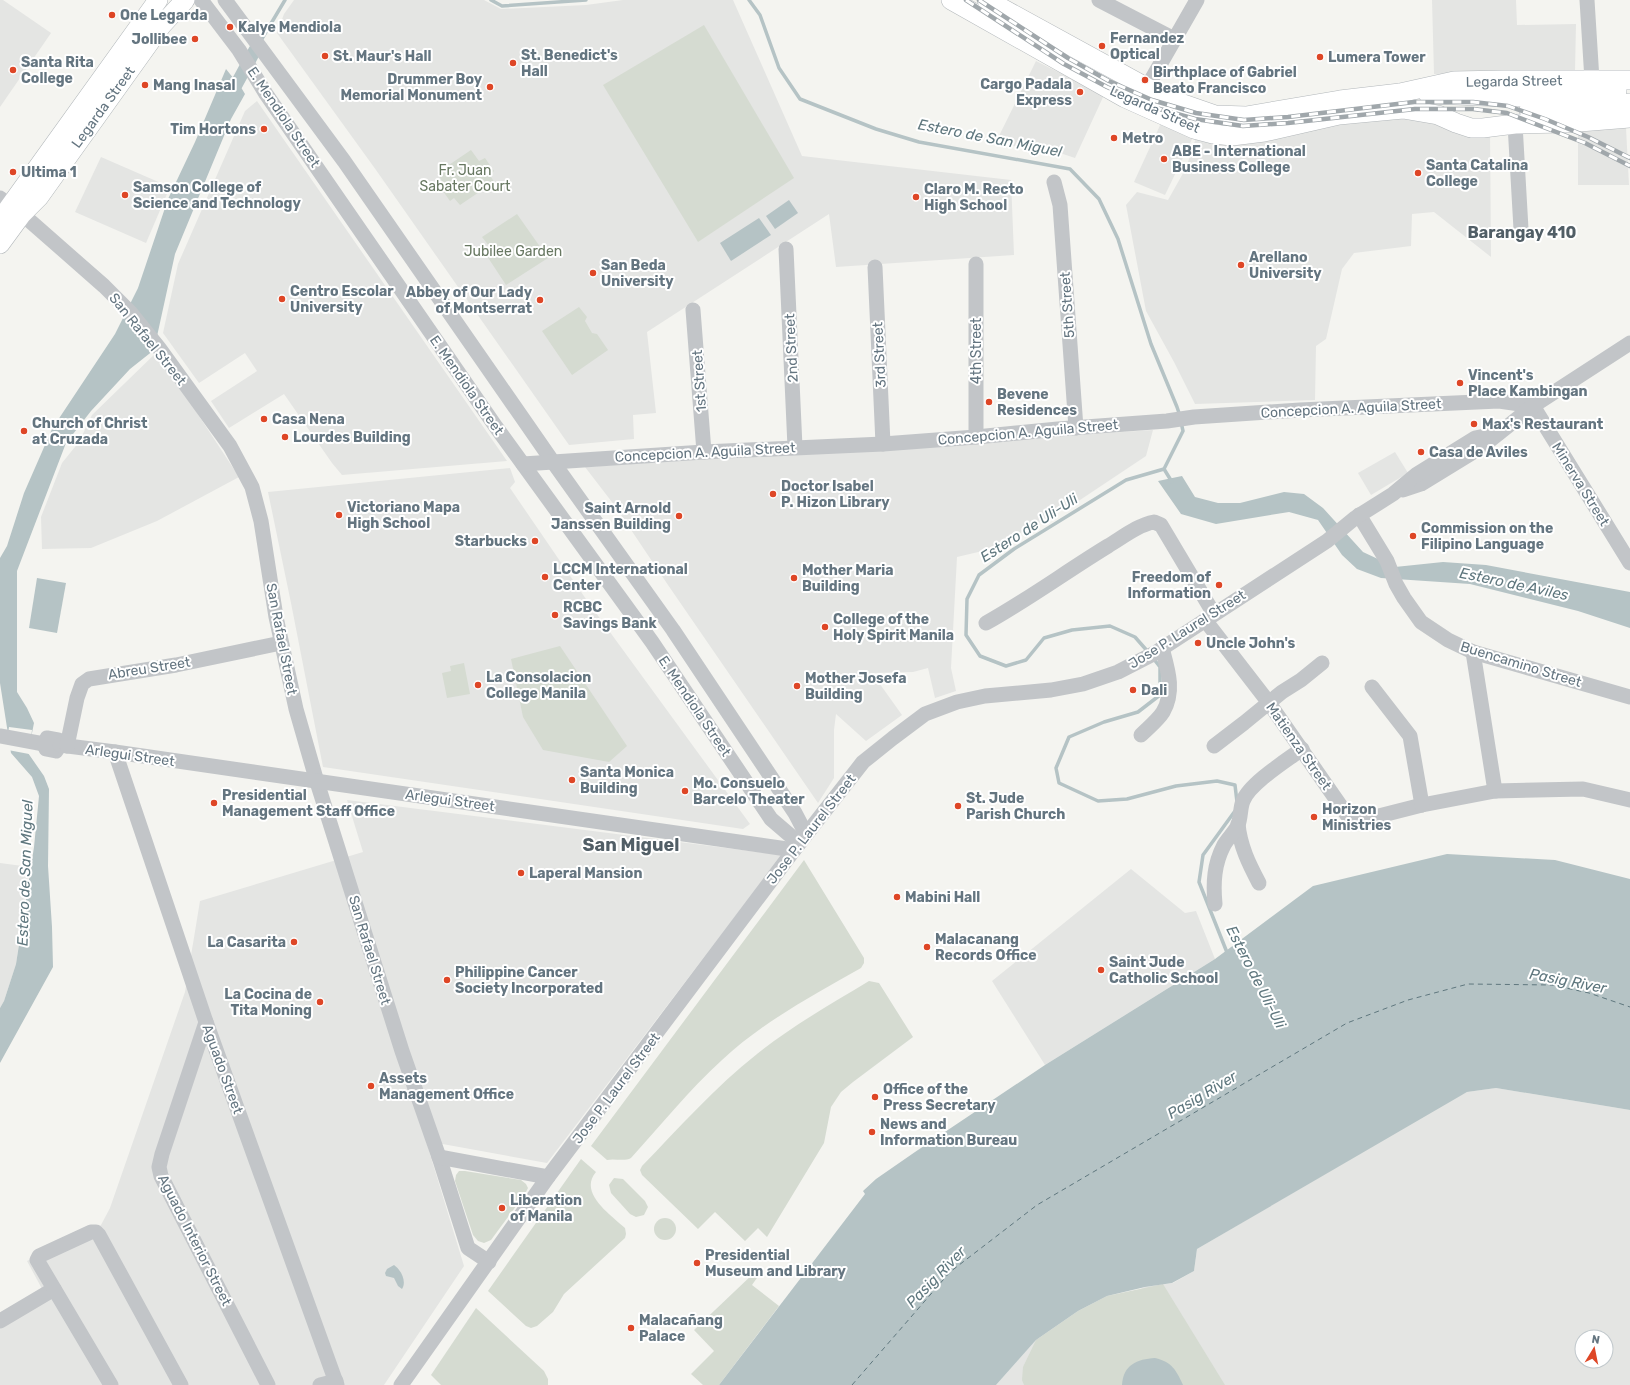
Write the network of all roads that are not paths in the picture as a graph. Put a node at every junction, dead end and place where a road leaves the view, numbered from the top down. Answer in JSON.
{"nodes":[{"id":1,"x":158,"y":0,"type":"edge"},
{"id":2,"x":185,"y":0,"type":"edge"},
{"id":3,"x":201,"y":0,"type":"edge"},
{"id":4,"x":225,"y":0,"type":"edge"},
{"id":5,"x":951,"y":0,"type":"edge"},
{"id":6,"x":987,"y":0,"type":"edge"},
{"id":7,"x":1099,"y":0,"type":"edge"},
{"id":8,"x":1197,"y":0,"type":"edge"},
{"id":9,"x":1587,"y":0,"type":"edge"},
{"id":10,"x":1174,"y":39,"type":"junction"},
{"id":11,"x":1592,"y":80,"type":"junction"},
{"id":12,"x":1630,"y":80,"type":"edge"},
{"id":13,"x":1147,"y":87,"type":"junction"},
{"id":14,"x":1630,"y":90,"type":"edge"},
{"id":15,"x":1402,"y":101,"type":"junction"},
{"id":16,"x":1138,"y":104,"type":"junction"},
{"id":17,"x":1630,"y":104,"type":"edge"},
{"id":18,"x":1509,"y":110,"type":"junction"},
{"id":19,"x":1630,"y":118,"type":"edge"},
{"id":20,"x":1054,"y":182,"type":"dead end"},
{"id":21,"x":8,"y":209,"type":"edge"},
{"id":22,"x":1521,"y":229,"type":"dead end"},
{"id":23,"x":0,"y":244,"type":"edge"},
{"id":24,"x":786,"y":249,"type":"dead end"},
{"id":25,"x":976,"y":264,"type":"dead end"},
{"id":26,"x":875,"y":267,"type":"dead end"},
{"id":27,"x":694,"y":310,"type":"dead end"},
{"id":28,"x":1630,"y":343,"type":"edge"},
{"id":29,"x":1533,"y":406,"type":"junction"},
{"id":30,"x":1076,"y":428,"type":"junction"},
{"id":31,"x":976,"y":437,"type":"junction"},
{"id":32,"x":883,"y":444,"type":"junction"},
{"id":33,"x":796,"y":447,"type":"junction"},
{"id":34,"x":704,"y":452,"type":"junction"},
{"id":35,"x":553,"y":462,"type":"junction"},
{"id":36,"x":523,"y":464,"type":"junction"},
{"id":37,"x":1357,"y":517,"type":"junction"},
{"id":38,"x":1630,"y":563,"type":"edge"},
{"id":39,"x":648,"y":596,"type":"junction"},
{"id":40,"x":628,"y":609,"type":"junction"},
{"id":41,"x":1210,"y":617,"type":"junction"},
{"id":42,"x":986,"y":623,"type":"dead end"},
{"id":43,"x":673,"y":630,"type":"junction"},
{"id":44,"x":652,"y":642,"type":"junction"},
{"id":45,"x":281,"y":643,"type":"junction"},
{"id":46,"x":1158,"y":650,"type":"junction"},
{"id":47,"x":1474,"y":652,"type":"junction"},
{"id":48,"x":1322,"y":663,"type":"dead end"},
{"id":49,"x":1372,"y":687,"type":"dead end"},
{"id":50,"x":1630,"y":697,"type":"edge"},
{"id":51,"x":1269,"y":702,"type":"junction"},
{"id":52,"x":1141,"y":735,"type":"dead end"},
{"id":53,"x":4,"y":737,"type":"edge"},
{"id":54,"x":63,"y":746,"type":"junction"},
{"id":55,"x":1214,"y":746,"type":"dead end"},
{"id":56,"x":1302,"y":749,"type":"junction"},
{"id":57,"x":115,"y":752,"type":"junction"},
{"id":58,"x":317,"y":782,"type":"junction"},
{"id":59,"x":1495,"y":791,"type":"junction"},
{"id":60,"x":1630,"y":800,"type":"edge"},
{"id":61,"x":1422,"y":805,"type":"junction"},
{"id":62,"x":1238,"y":824,"type":"junction"},
{"id":63,"x":800,"y":842,"type":"junction"},
{"id":64,"x":1259,"y":883,"type":"dead end"},
{"id":65,"x":1215,"y":904,"type":"dead end"},
{"id":66,"x":206,"y":1022,"type":"junction"},
{"id":67,"x":439,"y":1157,"type":"junction"},
{"id":68,"x":548,"y":1177,"type":"junction"},
{"id":69,"x":489,"y":1262,"type":"junction"},
{"id":70,"x":54,"y":1289,"type":"junction"},
{"id":71,"x":0,"y":1322,"type":"edge"},
{"id":72,"x":336,"y":1383,"type":"edge"},
{"id":73,"x":111,"y":1385,"type":"edge"},
{"id":74,"x":181,"y":1385,"type":"edge"},
{"id":75,"x":268,"y":1385,"type":"edge"},
{"id":76,"x":320,"y":1385,"type":"edge"},
{"id":77,"x":402,"y":1385,"type":"edge"}],
"edges":[{"from":1,"to":21,"type":"main road","name":"Legarda Street"},
{"from":2,"to":21,"type":"main road","name":"Legarda Street"},
{"from":3,"to":36,"type":"street","name":"E. Mendiola Street"},
{"from":4,"to":35,"type":"street","name":"E. Mendiola Street"},
{"from":5,"to":16,"type":"main road","name":"Legarda Street"},
{"from":6,"to":13,"type":"main road","name":"Legarda Street"},
{"from":7,"to":10,"type":"street"},
{"from":8,"to":10,"type":"street"},
{"from":9,"to":11,"type":"street"},
{"from":10,"to":13,"type":"street"},
{"from":11,"to":12,"type":"main road","name":"Legarda Street"},
{"from":11,"to":15,"type":"main road","name":"Legarda Street"},
{"from":13,"to":15,"type":"main road","name":"Legarda Street"},
{"from":13,"to":16,"type":"street"},
{"from":14,"to":18,"type":"main road"},
{"from":15,"to":16,"type":"main road","name":"Legarda Street"},
{"from":15,"to":18,"type":"main road","name":"Legarda Street"},
{"from":15,"to":18,"type":"main road","name":"Legarda Street"},
{"from":17,"to":18,"type":"main road"},
{"from":18,"to":19,"type":"main road","name":"Legarda Street"},
{"from":18,"to":22,"type":"street"},
{"from":20,"to":30,"type":"street","name":"5th Street"},
{"from":21,"to":23,"type":"main road"},
{"from":21,"to":45,"type":"street","name":"San Rafael Street"},
{"from":24,"to":33,"type":"street","name":"2nd Street"},
{"from":25,"to":31,"type":"street","name":"4th Street"},
{"from":26,"to":32,"type":"street","name":"3rd Street"},
{"from":27,"to":34,"type":"street","name":"1st Street"},
{"from":28,"to":29,"type":"street","name":"Jose P. Laurel Street"},
{"from":29,"to":30,"type":"street","name":"Concepcion A. Aguila Street"},
{"from":29,"to":37,"type":"street","name":"Jose P. Laurel Street"},
{"from":29,"to":38,"type":"street","name":"Minerva Street"},
{"from":30,"to":31,"type":"street","name":"Concepcion A. Aguila Street"},
{"from":31,"to":32,"type":"street","name":"Concepcion A. Aguila Street"},
{"from":32,"to":33,"type":"street","name":"Concepcion A. Aguila Street"},
{"from":33,"to":34,"type":"street","name":"Concepcion A. Aguila Street"},
{"from":34,"to":35,"type":"street","name":"Concepcion A. Aguila Street"},
{"from":35,"to":36,"type":"street","name":"Concepcion A. Aguila Street"},
{"from":35,"to":39,"type":"street","name":"E. Mendiola Street"},
{"from":36,"to":40,"type":"street","name":"E. Mendiola Street"},
{"from":37,"to":41,"type":"street","name":"Jose P. Laurel Street"},
{"from":37,"to":47,"type":"street","name":"Buencamino Street"},
{"from":39,"to":40,"type":"street"},
{"from":39,"to":43,"type":"street","name":"E. Mendiola Street"},
{"from":40,"to":44,"type":"street","name":"E. Mendiola Street"},
{"from":41,"to":42,"type":"street","name":"Matienza Street"},
{"from":41,"to":46,"type":"street","name":"Jose P. Laurel Street"},
{"from":41,"to":51,"type":"street","name":"Matienza Street"},
{"from":43,"to":44,"type":"street","name":"E. Mendiola Street"},
{"from":43,"to":63,"type":"street","name":"E. Mendiola Street"},
{"from":44,"to":63,"type":"street","name":"E. Mendiola Street"},
{"from":45,"to":54,"type":"street","name":"Abreu Street"},
{"from":45,"to":58,"type":"street","name":"San Rafael Street"},
{"from":46,"to":52,"type":"street"},
{"from":46,"to":63,"type":"street","name":"Jose P. Laurel Street"},
{"from":47,"to":50,"type":"street","name":"Buencamino Street"},
{"from":47,"to":59,"type":"street"},
{"from":48,"to":51,"type":"street"},
{"from":49,"to":61,"type":"street"},
{"from":51,"to":55,"type":"street"},
{"from":51,"to":56,"type":"street","name":"Matienza Street"},
{"from":53,"to":54,"type":"street","name":"Arlegui Street"},
{"from":54,"to":57,"type":"street","name":"Arlegui Street"},
{"from":56,"to":61,"type":"street","name":"Matienza Street"},
{"from":56,"to":62,"type":"street"},
{"from":57,"to":58,"type":"street","name":"Arlegui Street"},
{"from":57,"to":66,"type":"street","name":"Aguado Street"},
{"from":58,"to":63,"type":"street","name":"Arlegui Street"},
{"from":58,"to":67,"type":"street","name":"San Rafael Street"},
{"from":59,"to":60,"type":"street","name":"Matienza Street"},
{"from":59,"to":61,"type":"street","name":"Matienza Street"},
{"from":62,"to":64,"type":"street"},
{"from":62,"to":65,"type":"street"},
{"from":63,"to":68,"type":"street","name":"Jose P. Laurel Street"},
{"from":66,"to":72,"type":"street","name":"Aguado Street"},
{"from":66,"to":75,"type":"street","name":"Aguado Interior Street"},
{"from":67,"to":68,"type":"street"},
{"from":67,"to":69,"type":"street","name":"San Rafael Street"},
{"from":68,"to":69,"type":"street","name":"Jose P. Laurel Street"},
{"from":69,"to":77,"type":"street","name":"Jose P. Laurel Street"},
{"from":70,"to":71,"type":"street"},
{"from":70,"to":73,"type":"street"},
{"from":70,"to":74,"type":"street"},
{"from":72,"to":76,"type":"street"}]}
